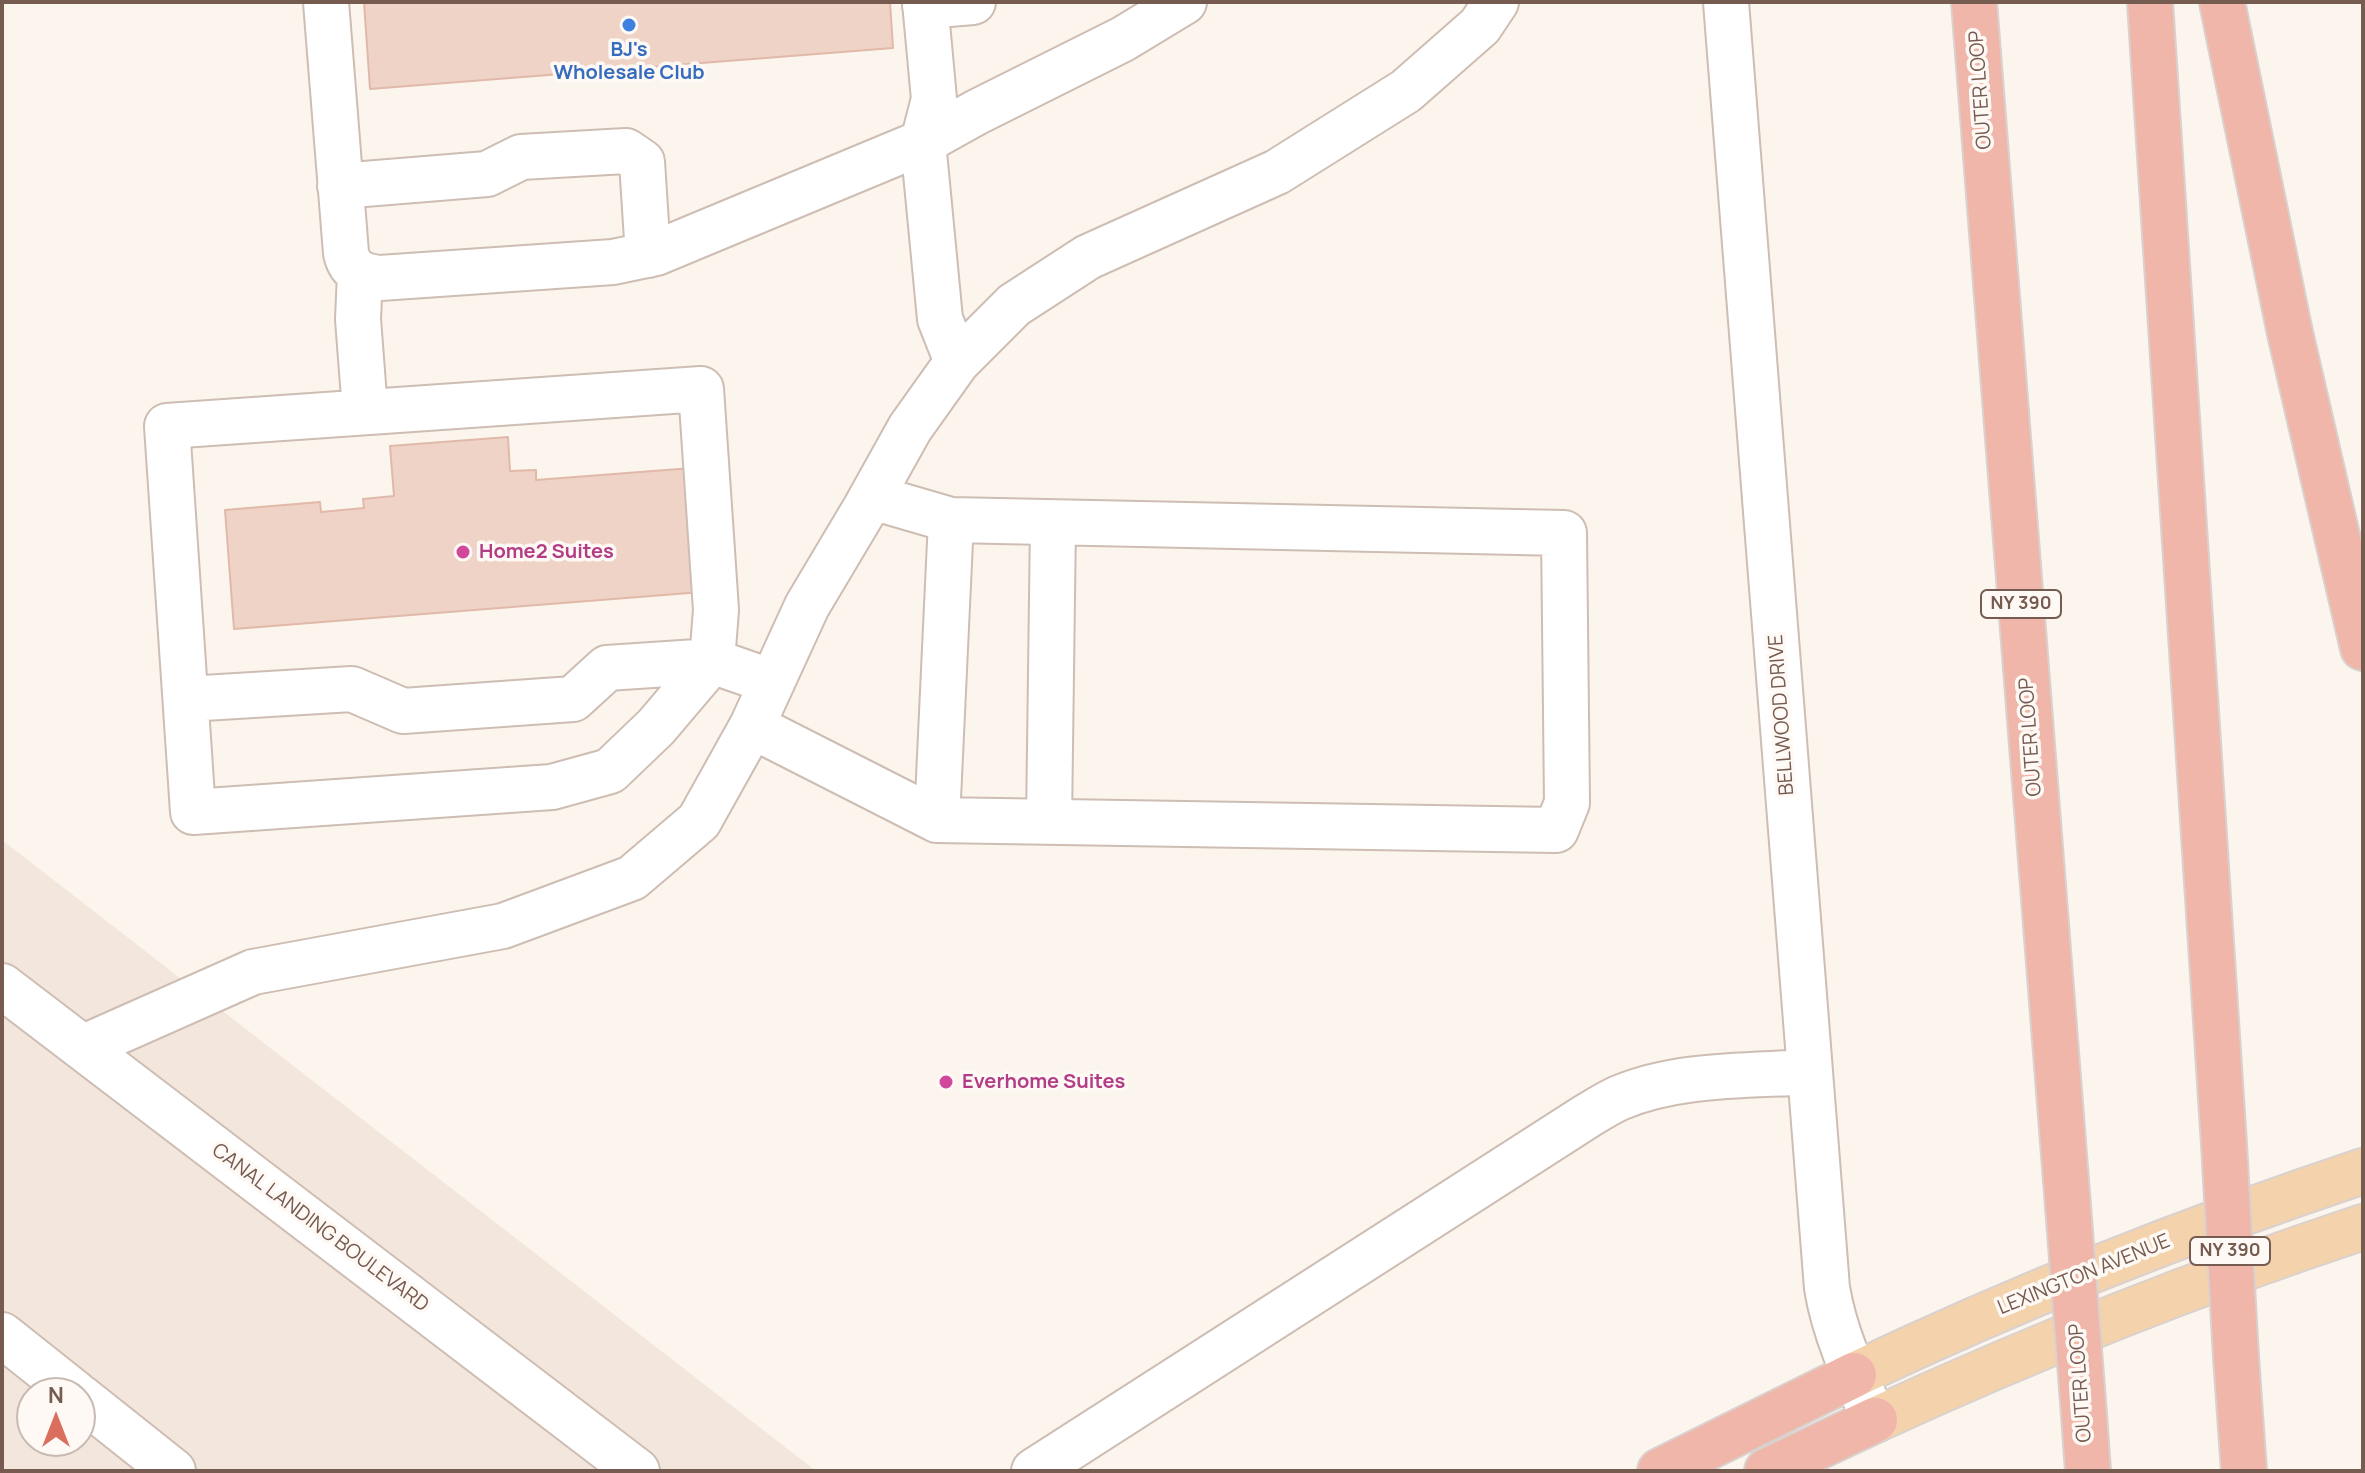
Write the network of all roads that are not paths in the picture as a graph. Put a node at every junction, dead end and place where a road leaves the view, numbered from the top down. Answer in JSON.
{"nodes":[{"id":1,"x":326,"y":2,"type":"edge"},
{"id":2,"x":973,"y":2,"type":"edge"},
{"id":3,"x":1496,"y":2,"type":"edge"},
{"id":4,"x":1726,"y":2,"type":"edge"},
{"id":5,"x":1974,"y":2,"type":"edge"},
{"id":6,"x":2150,"y":2,"type":"edge"},
{"id":7,"x":2222,"y":2,"type":"edge"},
{"id":8,"x":925,"y":4,"type":"edge"},
{"id":9,"x":1154,"y":9,"type":"edge"},
{"id":10,"x":923,"y":142,"type":"junction"},
{"id":11,"x":340,"y":186,"type":"junction"},
{"id":12,"x":648,"y":255,"type":"junction"},
{"id":13,"x":360,"y":274,"type":"junction"},
{"id":14,"x":957,"y":362,"type":"junction"},
{"id":15,"x":365,"y":411,"type":"junction"},
{"id":16,"x":872,"y":497,"type":"junction"},
{"id":17,"x":951,"y":520,"type":"junction"},
{"id":18,"x":1053,"y":523,"type":"junction"},
{"id":19,"x":2363,"y":648,"type":"edge"},
{"id":20,"x":712,"y":661,"type":"junction"},
{"id":21,"x":772,"y":682,"type":"junction"},
{"id":22,"x":187,"y":699,"type":"junction"},
{"id":23,"x":752,"y":726,"type":"junction"},
{"id":24,"x":937,"y":820,"type":"junction"},
{"id":25,"x":1049,"y":822,"type":"junction"},
{"id":26,"x":2,"y":986,"type":"edge"},
{"id":27,"x":84,"y":1047,"type":"junction"},
{"id":28,"x":1810,"y":1072,"type":"junction"},
{"id":29,"x":2363,"y":1171,"type":"edge"},
{"id":30,"x":2363,"y":1227,"type":"edge"},
{"id":31,"x":2,"y":1335,"type":"edge"},
{"id":32,"x":1854,"y":1375,"type":"junction"},
{"id":33,"x":55,"y":1377,"type":"edge"},
{"id":34,"x":96,"y":1410,"type":"edge"},
{"id":35,"x":1875,"y":1420,"type":"junction"},
{"id":36,"x":173,"y":1471,"type":"edge"},
{"id":37,"x":637,"y":1471,"type":"edge"},
{"id":38,"x":1034,"y":1471,"type":"edge"},
{"id":39,"x":1660,"y":1471,"type":"edge"},
{"id":40,"x":1767,"y":1471,"type":"edge"},
{"id":41,"x":2088,"y":1471,"type":"edge"},
{"id":42,"x":2244,"y":1471,"type":"edge"}],
"edges":[{"from":1,"to":11,"type":"street"},
{"from":2,"to":8,"type":"street"},
{"from":3,"to":14,"type":"street"},
{"from":4,"to":28,"type":"street","name":"BELLWOOD DRIVE"},
{"from":5,"to":41,"type":"highway","name":"OUTER LOOP","number":"NY 390","bridge":true},
{"from":6,"to":42,"type":"highway","number":"NY 390","bridge":true},
{"from":7,"to":19,"type":"highway"},
{"from":8,"to":10,"type":"street"},
{"from":9,"to":10,"type":"street"},
{"from":10,"to":12,"type":"street"},
{"from":10,"to":14,"type":"street"},
{"from":11,"to":12,"type":"street"},
{"from":11,"to":13,"type":"street"},
{"from":12,"to":13,"type":"street"},
{"from":13,"to":15,"type":"street"},
{"from":14,"to":16,"type":"street"},
{"from":15,"to":20,"type":"street"},
{"from":15,"to":22,"type":"street"},
{"from":16,"to":17,"type":"street"},
{"from":16,"to":21,"type":"street"},
{"from":17,"to":18,"type":"street"},
{"from":17,"to":24,"type":"street"},
{"from":18,"to":25,"type":"street"},
{"from":18,"to":25,"type":"street"},
{"from":20,"to":21,"type":"street"},
{"from":20,"to":22,"type":"street"},
{"from":20,"to":22,"type":"street"},
{"from":21,"to":23,"type":"street"},
{"from":23,"to":24,"type":"street"},
{"from":23,"to":27,"type":"street"},
{"from":24,"to":25,"type":"street"},
{"from":26,"to":27,"type":"street","name":"CANAL LANDING BOULEVARD"},
{"from":27,"to":37,"type":"street","name":"CANAL LANDING BOULEVARD"},
{"from":28,"to":32,"type":"street","name":"BELLWOOD DRIVE"},
{"from":28,"to":38,"type":"street"},
{"from":29,"to":32,"type":"main road","name":"LEXINGTON AVENUE"},
{"from":30,"to":35,"type":"main road"},
{"from":31,"to":33,"type":"street"},
{"from":32,"to":35,"type":"street","name":"BELLWOOD DRIVE"},
{"from":32,"to":39,"type":"highway"},
{"from":34,"to":36,"type":"street"},
{"from":35,"to":40,"type":"highway"}]}
